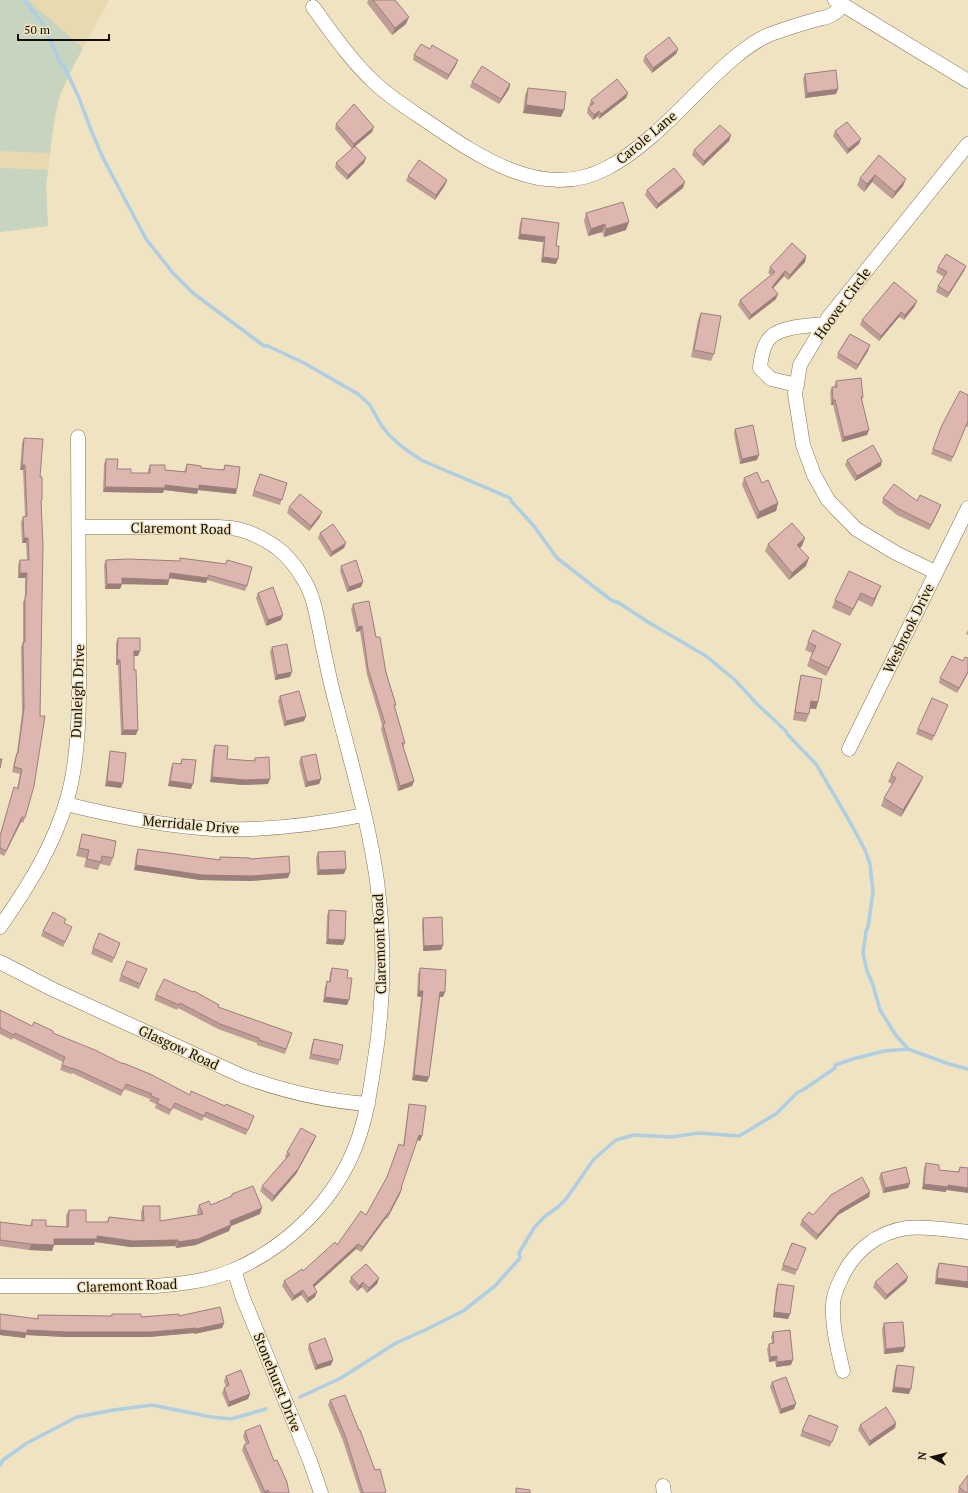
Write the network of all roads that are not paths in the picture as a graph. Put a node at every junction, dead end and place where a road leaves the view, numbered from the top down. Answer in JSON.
{"nodes":[{"id":1,"x":839,"y":2,"type":"edge"},
{"id":2,"x":313,"y":7,"type":"dead end"},
{"id":3,"x":968,"y":81,"type":"edge"},
{"id":4,"x":968,"y":144,"type":"edge"},
{"id":5,"x":824,"y":324,"type":"junction"},
{"id":6,"x":796,"y":385,"type":"junction"},
{"id":7,"x":78,"y":437,"type":"dead end"},
{"id":8,"x":968,"y":508,"type":"edge"},
{"id":9,"x":79,"y":527,"type":"junction"},
{"id":10,"x":935,"y":572,"type":"junction"},
{"id":11,"x":849,"y":749,"type":"dead end"},
{"id":12,"x":66,"y":804,"type":"junction"},
{"id":13,"x":364,"y":815,"type":"junction"},
{"id":14,"x":0,"y":927,"type":"edge"},
{"id":15,"x":0,"y":962,"type":"edge"},
{"id":16,"x":368,"y":1104,"type":"junction"},
{"id":17,"x":968,"y":1232,"type":"edge"},
{"id":18,"x":234,"y":1270,"type":"junction"},
{"id":19,"x":0,"y":1286,"type":"edge"},
{"id":20,"x":843,"y":1371,"type":"dead end"},
{"id":21,"x":321,"y":1493,"type":"edge"}],
"edges":[{"from":1,"to":2,"type":"street","name":"Carole Lane"},
{"from":1,"to":3,"type":"street"},
{"from":4,"to":5,"type":"street","name":"Hoover Circle"},
{"from":5,"to":6,"type":"street","name":"Hoover Circle"},
{"from":5,"to":6,"type":"street"},
{"from":6,"to":10,"type":"street","name":"Hoover Circle"},
{"from":7,"to":9,"type":"street","name":"Dunleigh Drive"},
{"from":8,"to":10,"type":"street","name":"Wesbrook Drive"},
{"from":9,"to":12,"type":"street","name":"Dunleigh Drive"},
{"from":9,"to":13,"type":"street","name":"Claremont Road"},
{"from":10,"to":11,"type":"street","name":"Wesbrook Drive"},
{"from":12,"to":13,"type":"street","name":"Merridale Drive"},
{"from":12,"to":14,"type":"street","name":"Dunleigh Drive"},
{"from":13,"to":16,"type":"street","name":"Claremont Road"},
{"from":15,"to":16,"type":"street","name":"Glasgow Road"},
{"from":16,"to":18,"type":"street","name":"Claremont Road"},
{"from":17,"to":20,"type":"street"},
{"from":18,"to":19,"type":"street","name":"Claremont Road"},
{"from":18,"to":21,"type":"street","name":"Stonehurst Drive"}]}
